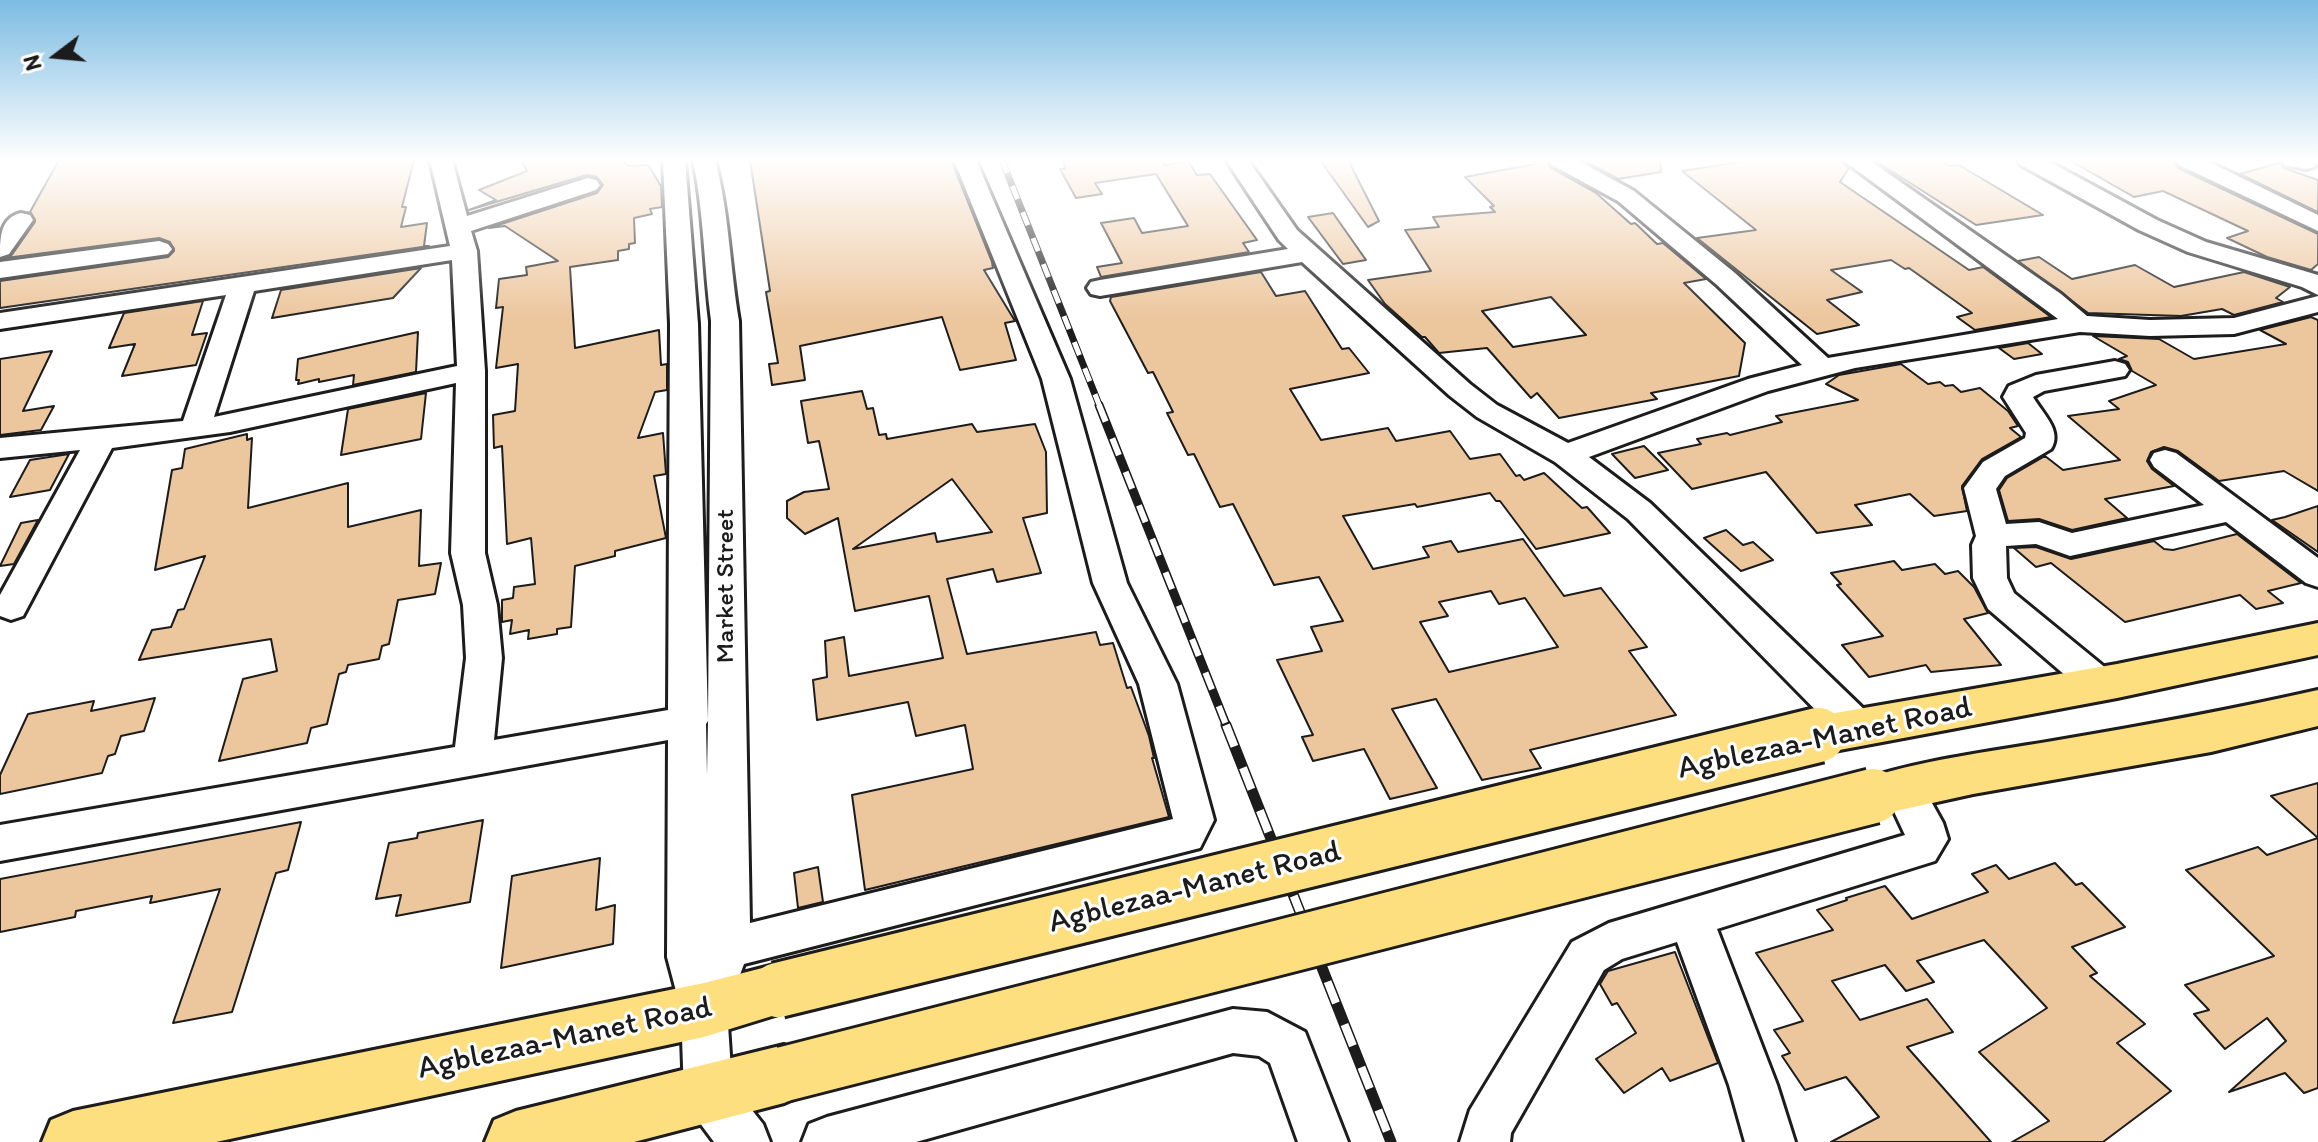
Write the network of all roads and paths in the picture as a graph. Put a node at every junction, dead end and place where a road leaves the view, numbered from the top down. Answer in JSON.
{"nodes":[{"id":1,"x":454,"y":213,"type":"edge"},
{"id":2,"x":521,"y":213,"type":"edge"},
{"id":3,"x":677,"y":213,"type":"edge"},
{"id":4,"x":712,"y":213,"type":"edge"},
{"id":5,"x":987,"y":213,"type":"edge"},
{"id":6,"x":1271,"y":213,"type":"edge"},
{"id":7,"x":1647,"y":213,"type":"edge"},
{"id":8,"x":1929,"y":213,"type":"edge"},
{"id":9,"x":2127,"y":213,"type":"edge"},
{"id":10,"x":2296,"y":213,"type":"edge"},
{"id":11,"x":21,"y":220,"type":"dead end"},
{"id":12,"x":2318,"y":224,"type":"edge"},
{"id":13,"x":461,"y":239,"type":"junction"},
{"id":14,"x":0,"y":249,"type":"edge"},
{"id":15,"x":159,"y":249,"type":"dead end"},
{"id":16,"x":1308,"y":253,"type":"junction"},
{"id":17,"x":0,"y":270,"type":"edge"},
{"id":18,"x":242,"y":286,"type":"junction"},
{"id":19,"x":2316,"y":287,"type":"edge"},
{"id":20,"x":1100,"y":288,"type":"dead end"},
{"id":21,"x":0,"y":321,"type":"edge"},
{"id":22,"x":2080,"y":324,"type":"junction"},
{"id":23,"x":1823,"y":369,"type":"junction"},
{"id":24,"x":2115,"y":370,"type":"dead end"},
{"id":25,"x":471,"y":371,"type":"junction"},
{"id":26,"x":195,"y":429,"type":"junction"},
{"id":27,"x":100,"y":441,"type":"junction"},
{"id":28,"x":0,"y":448,"type":"edge"},
{"id":29,"x":1566,"y":455,"type":"junction"},
{"id":30,"x":2165,"y":460,"type":"dead end"},
{"id":31,"x":2233,"y":510,"type":"junction"},
{"id":32,"x":1993,"y":536,"type":"junction"},
{"id":33,"x":2318,"y":575,"type":"edge"},
{"id":34,"x":11,"y":607,"type":"dead end"},
{"id":35,"x":2318,"y":639,"type":"edge"},
{"id":36,"x":2100,"y":684,"type":"junction"},
{"id":37,"x":2318,"y":708,"type":"edge"},
{"id":38,"x":689,"y":721,"type":"junction"},
{"id":39,"x":1838,"y":732,"type":"junction"},
{"id":40,"x":473,"y":759,"type":"junction"},
{"id":41,"x":1888,"y":792,"type":"junction"},
{"id":42,"x":0,"y":843,"type":"edge"},
{"id":43,"x":1691,"y":918,"type":"junction"},
{"id":44,"x":728,"y":948,"type":"junction"},
{"id":45,"x":704,"y":1010,"type":"junction"},
{"id":46,"x":708,"y":1094,"type":"junction"},
{"id":47,"x":73,"y":1142,"type":"edge"},
{"id":48,"x":516,"y":1142,"type":"edge"},
{"id":49,"x":745,"y":1142,"type":"edge"},
{"id":50,"x":827,"y":1142,"type":"edge"},
{"id":51,"x":1323,"y":1142,"type":"edge"},
{"id":52,"x":1485,"y":1142,"type":"edge"},
{"id":53,"x":1770,"y":1142,"type":"edge"}],
"edges":[{"from":1,"to":13,"type":"street"},
{"from":2,"to":13,"type":"street"},
{"from":3,"to":38,"type":"street","name":"Market Street"},
{"from":4,"to":44,"type":"street","name":"Market Street"},
{"from":5,"to":44,"type":"street"},
{"from":6,"to":16,"type":"street"},
{"from":7,"to":23,"type":"street"},
{"from":8,"to":22,"type":"street"},
{"from":9,"to":19,"type":"street"},
{"from":10,"to":12,"type":"street"},
{"from":11,"to":14,"type":"street"},
{"from":13,"to":18,"type":"street"},
{"from":13,"to":25,"type":"street"},
{"from":15,"to":17,"type":"street"},
{"from":16,"to":20,"type":"street"},
{"from":16,"to":29,"type":"street"},
{"from":18,"to":21,"type":"street"},
{"from":18,"to":26,"type":"street"},
{"from":19,"to":22,"type":"street"},
{"from":22,"to":23,"type":"street"},
{"from":23,"to":29,"type":"street"},
{"from":24,"to":32,"type":"street"},
{"from":25,"to":26,"type":"street"},
{"from":25,"to":40,"type":"street"},
{"from":26,"to":27,"type":"street"},
{"from":27,"to":28,"type":"street"},
{"from":27,"to":34,"type":"street"},
{"from":29,"to":39,"type":"street"},
{"from":30,"to":31,"type":"street"},
{"from":31,"to":32,"type":"street"},
{"from":31,"to":33,"type":"street"},
{"from":32,"to":36,"type":"street"},
{"from":35,"to":36,"type":"main road","name":"Agblezaa-Manet Road"},
{"from":36,"to":39,"type":"main road","name":"Agblezaa-Manet Road"},
{"from":37,"to":41,"type":"main road"},
{"from":38,"to":40,"type":"street"},
{"from":38,"to":45,"type":"street","name":"Market Street"},
{"from":39,"to":45,"type":"main road","name":"Agblezaa-Manet Road","bridge":true},
{"from":40,"to":42,"type":"street"},
{"from":41,"to":43,"type":"street"},
{"from":41,"to":46,"type":"main road","bridge":true},
{"from":43,"to":52,"type":"street"},
{"from":43,"to":53,"type":"street"},
{"from":44,"to":45,"type":"street","name":"Market Street"},
{"from":45,"to":46,"type":"street","name":"Market Street"},
{"from":45,"to":47,"type":"main road","name":"Agblezaa-Manet Road"},
{"from":46,"to":48,"type":"main road"},
{"from":46,"to":49,"type":"street"},
{"from":50,"to":51,"type":"street"}]}
